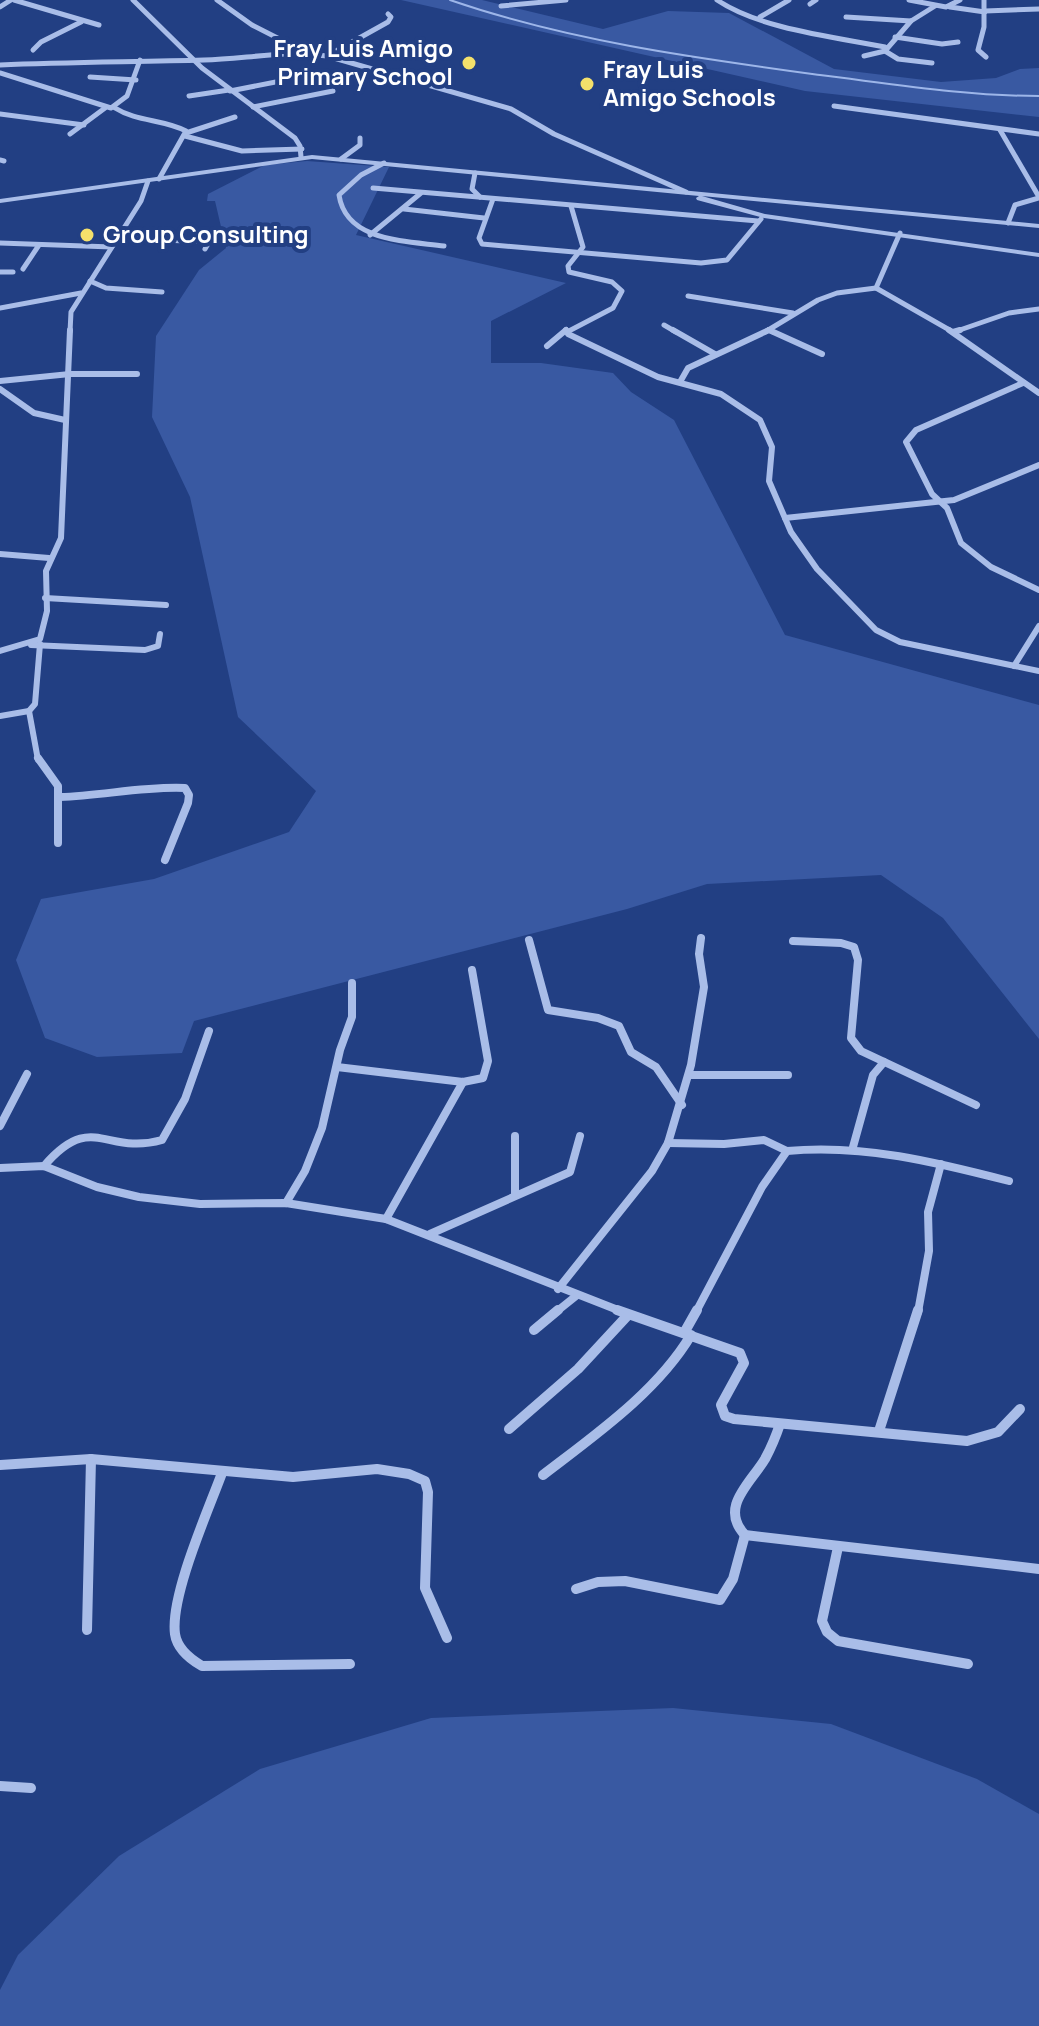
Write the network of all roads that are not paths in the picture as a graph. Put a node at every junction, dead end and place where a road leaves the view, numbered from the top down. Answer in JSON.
{"nodes":[{"id":1,"x":13,"y":0,"type":"edge"},
{"id":2,"x":133,"y":0,"type":"edge"},
{"id":3,"x":217,"y":0,"type":"edge"},
{"id":4,"x":566,"y":0,"type":"edge"},
{"id":5,"x":717,"y":0,"type":"edge"},
{"id":6,"x":789,"y":0,"type":"edge"},
{"id":7,"x":816,"y":0,"type":"edge"},
{"id":8,"x":909,"y":0,"type":"edge"},
{"id":9,"x":960,"y":0,"type":"edge"},
{"id":10,"x":984,"y":0,"type":"edge"},
{"id":11,"x":810,"y":4,"type":"dead end"},
{"id":12,"x":501,"y":6,"type":"dead end"},
{"id":13,"x":935,"y":6,"type":"junction"},
{"id":14,"x":0,"y":7,"type":"edge"},
{"id":15,"x":949,"y":7,"type":"junction"},
{"id":16,"x":1039,"y":9,"type":"edge"},
{"id":17,"x":985,"y":12,"type":"junction"},
{"id":18,"x":388,"y":14,"type":"dead end"},
{"id":19,"x":846,"y":17,"type":"dead end"},
{"id":20,"x":759,"y":18,"type":"junction"},
{"id":21,"x":911,"y":21,"type":"junction"},
{"id":22,"x":82,"y":22,"type":"junction"},
{"id":23,"x":99,"y":25,"type":"dead end"},
{"id":24,"x":895,"y":37,"type":"junction"},
{"id":25,"x":958,"y":42,"type":"dead end"},
{"id":26,"x":885,"y":49,"type":"junction"},
{"id":27,"x":33,"y":50,"type":"dead end"},
{"id":28,"x":307,"y":53,"type":"junction"},
{"id":29,"x":327,"y":56,"type":"junction"},
{"id":30,"x":864,"y":56,"type":"dead end"},
{"id":31,"x":986,"y":57,"type":"dead end"},
{"id":32,"x":140,"y":60,"type":"junction"},
{"id":33,"x":193,"y":61,"type":"junction"},
{"id":34,"x":932,"y":63,"type":"dead end"},
{"id":35,"x":0,"y":65,"type":"edge"},
{"id":36,"x":0,"y":73,"type":"edge"},
{"id":37,"x":90,"y":77,"type":"dead end"},
{"id":38,"x":301,"y":77,"type":"dead end"},
{"id":39,"x":136,"y":80,"type":"junction"},
{"id":40,"x":230,"y":91,"type":"junction"},
{"id":41,"x":333,"y":91,"type":"dead end"},
{"id":42,"x":189,"y":96,"type":"dead end"},
{"id":43,"x":834,"y":106,"type":"dead end"},
{"id":44,"x":253,"y":107,"type":"junction"},
{"id":45,"x":105,"y":108,"type":"junction"},
{"id":46,"x":115,"y":108,"type":"junction"},
{"id":47,"x":0,"y":114,"type":"edge"},
{"id":48,"x":235,"y":117,"type":"dead end"},
{"id":49,"x":84,"y":125,"type":"junction"},
{"id":50,"x":1000,"y":130,"type":"junction"},
{"id":51,"x":70,"y":134,"type":"dead end"},
{"id":52,"x":1039,"y":134,"type":"edge"},
{"id":53,"x":186,"y":135,"type":"junction"},
{"id":54,"x":360,"y":138,"type":"dead end"},
{"id":55,"x":301,"y":153,"type":"junction"},
{"id":56,"x":341,"y":159,"type":"junction"},
{"id":57,"x":384,"y":163,"type":"junction"},
{"id":58,"x":396,"y":165,"type":"junction"},
{"id":59,"x":475,"y":173,"type":"junction"},
{"id":60,"x":524,"y":177,"type":"junction"},
{"id":61,"x":159,"y":179,"type":"junction"},
{"id":62,"x":148,"y":181,"type":"junction"},
{"id":63,"x":373,"y":188,"type":"dead end"},
{"id":64,"x":686,"y":192,"type":"junction"},
{"id":65,"x":421,"y":193,"type":"junction"},
{"id":66,"x":1039,"y":197,"type":"edge"},
{"id":67,"x":480,"y":198,"type":"junction"},
{"id":68,"x":493,"y":199,"type":"junction"},
{"id":69,"x":0,"y":201,"type":"edge"},
{"id":70,"x":571,"y":206,"type":"junction"},
{"id":71,"x":404,"y":209,"type":"junction"},
{"id":72,"x":484,"y":218,"type":"junction"},
{"id":73,"x":761,"y":219,"type":"junction"},
{"id":74,"x":1008,"y":223,"type":"junction"},
{"id":75,"x":1039,"y":226,"type":"edge"},
{"id":76,"x":900,"y":233,"type":"junction"},
{"id":77,"x":370,"y":235,"type":"junction"},
{"id":78,"x":117,"y":238,"type":"junction"},
{"id":79,"x":0,"y":243,"type":"edge"},
{"id":80,"x":39,"y":245,"type":"junction"},
{"id":81,"x":444,"y":246,"type":"dead end"},
{"id":82,"x":112,"y":247,"type":"junction"},
{"id":83,"x":205,"y":249,"type":"dead end"},
{"id":84,"x":582,"y":252,"type":"junction"},
{"id":85,"x":1039,"y":255,"type":"edge"},
{"id":86,"x":23,"y":269,"type":"dead end"},
{"id":87,"x":0,"y":272,"type":"edge"},
{"id":88,"x":13,"y":272,"type":"dead end"},
{"id":89,"x":90,"y":281,"type":"junction"},
{"id":90,"x":876,"y":288,"type":"junction"},
{"id":91,"x":162,"y":292,"type":"dead end"},
{"id":92,"x":81,"y":293,"type":"junction"},
{"id":93,"x":688,"y":296,"type":"dead end"},
{"id":94,"x":0,"y":308,"type":"edge"},
{"id":95,"x":1039,"y":309,"type":"edge"},
{"id":96,"x":793,"y":313,"type":"junction"},
{"id":97,"x":664,"y":325,"type":"dead end"},
{"id":98,"x":566,"y":330,"type":"junction"},
{"id":99,"x":769,"y":330,"type":"junction"},
{"id":100,"x":953,"y":332,"type":"junction"},
{"id":101,"x":547,"y":346,"type":"dead end"},
{"id":102,"x":715,"y":354,"type":"junction"},
{"id":103,"x":822,"y":354,"type":"dead end"},
{"id":104,"x":70,"y":374,"type":"junction"},
{"id":105,"x":137,"y":374,"type":"dead end"},
{"id":106,"x":0,"y":381,"type":"edge"},
{"id":107,"x":680,"y":382,"type":"junction"},
{"id":108,"x":1023,"y":383,"type":"junction"},
{"id":109,"x":0,"y":389,"type":"edge"},
{"id":110,"x":1039,"y":393,"type":"edge"},
{"id":111,"x":65,"y":420,"type":"junction"},
{"id":112,"x":1039,"y":465,"type":"edge"},
{"id":113,"x":940,"y":502,"type":"junction"},
{"id":114,"x":785,"y":518,"type":"junction"},
{"id":115,"x":0,"y":554,"type":"edge"},
{"id":116,"x":49,"y":558,"type":"junction"},
{"id":117,"x":1039,"y":590,"type":"edge"},
{"id":118,"x":45,"y":598,"type":"junction"},
{"id":119,"x":166,"y":605,"type":"dead end"},
{"id":120,"x":1039,"y":626,"type":"edge"},
{"id":121,"x":160,"y":634,"type":"dead end"},
{"id":122,"x":40,"y":643,"type":"junction"},
{"id":123,"x":0,"y":651,"type":"edge"},
{"id":124,"x":1014,"y":666,"type":"junction"},
{"id":125,"x":1039,"y":671,"type":"edge"},
{"id":126,"x":29,"y":711,"type":"junction"},
{"id":127,"x":0,"y":716,"type":"edge"},
{"id":128,"x":60,"y":797,"type":"junction"},
{"id":129,"x":58,"y":843,"type":"dead end"},
{"id":130,"x":165,"y":860,"type":"dead end"},
{"id":131,"x":701,"y":938,"type":"dead end"},
{"id":132,"x":529,"y":940,"type":"dead end"},
{"id":133,"x":793,"y":941,"type":"dead end"},
{"id":134,"x":472,"y":970,"type":"dead end"},
{"id":135,"x":352,"y":983,"type":"dead end"},
{"id":136,"x":209,"y":1031,"type":"dead end"},
{"id":137,"x":884,"y":1062,"type":"junction"},
{"id":138,"x":337,"y":1067,"type":"junction"},
{"id":139,"x":27,"y":1074,"type":"dead end"},
{"id":140,"x":689,"y":1075,"type":"junction"},
{"id":141,"x":788,"y":1075,"type":"dead end"},
{"id":142,"x":463,"y":1082,"type":"junction"},
{"id":143,"x":682,"y":1105,"type":"junction"},
{"id":144,"x":976,"y":1105,"type":"dead end"},
{"id":145,"x":0,"y":1126,"type":"edge"},
{"id":146,"x":515,"y":1136,"type":"dead end"},
{"id":147,"x":580,"y":1136,"type":"dead end"},
{"id":148,"x":668,"y":1143,"type":"junction"},
{"id":149,"x":853,"y":1147,"type":"junction"},
{"id":150,"x":787,"y":1151,"type":"junction"},
{"id":151,"x":941,"y":1164,"type":"junction"},
{"id":152,"x":44,"y":1166,"type":"junction"},
{"id":153,"x":0,"y":1168,"type":"edge"},
{"id":154,"x":1009,"y":1181,"type":"dead end"},
{"id":155,"x":515,"y":1195,"type":"junction"},
{"id":156,"x":286,"y":1203,"type":"junction"},
{"id":157,"x":386,"y":1219,"type":"junction"},
{"id":158,"x":430,"y":1234,"type":"junction"},
{"id":159,"x":558,"y":1289,"type":"junction"},
{"id":160,"x":576,"y":1296,"type":"junction"},
{"id":161,"x":628,"y":1315,"type":"junction"},
{"id":162,"x":534,"y":1330,"type":"dead end"},
{"id":163,"x":687,"y":1334,"type":"junction"},
{"id":164,"x":1020,"y":1409,"type":"dead end"},
{"id":165,"x":780,"y":1424,"type":"junction"},
{"id":166,"x":509,"y":1429,"type":"dead end"},
{"id":167,"x":879,"y":1431,"type":"junction"},
{"id":168,"x":91,"y":1459,"type":"junction"},
{"id":169,"x":0,"y":1465,"type":"edge"},
{"id":170,"x":222,"y":1473,"type":"junction"},
{"id":171,"x":543,"y":1475,"type":"dead end"},
{"id":172,"x":745,"y":1535,"type":"junction"},
{"id":173,"x":838,"y":1547,"type":"junction"},
{"id":174,"x":1039,"y":1569,"type":"edge"},
{"id":175,"x":576,"y":1589,"type":"dead end"},
{"id":176,"x":87,"y":1630,"type":"dead end"},
{"id":177,"x":447,"y":1638,"type":"dead end"},
{"id":178,"x":350,"y":1664,"type":"dead end"},
{"id":179,"x":968,"y":1664,"type":"dead end"},
{"id":180,"x":0,"y":1786,"type":"edge"},
{"id":181,"x":31,"y":1788,"type":"dead end"}],
"edges":[{"from":1,"to":14,"type":"street"},
{"from":1,"to":22,"type":"street"},
{"from":2,"to":33,"type":"street"},
{"from":3,"to":28,"type":"street"},
{"from":4,"to":12,"type":"street"},
{"from":5,"to":20,"type":"street"},
{"from":6,"to":20,"type":"street"},
{"from":7,"to":11,"type":"street"},
{"from":8,"to":13,"type":"street"},
{"from":9,"to":15,"type":"street"},
{"from":10,"to":17,"type":"street"},
{"from":13,"to":15,"type":"street"},
{"from":13,"to":21,"type":"street"},
{"from":15,"to":17,"type":"street"},
{"from":16,"to":17,"type":"street"},
{"from":17,"to":31,"type":"street"},
{"from":18,"to":29,"type":"street"},
{"from":19,"to":21,"type":"street"},
{"from":20,"to":26,"type":"street"},
{"from":21,"to":24,"type":"street"},
{"from":22,"to":23,"type":"street"},
{"from":22,"to":27,"type":"street"},
{"from":24,"to":25,"type":"street"},
{"from":24,"to":26,"type":"street"},
{"from":26,"to":30,"type":"street"},
{"from":26,"to":34,"type":"street"},
{"from":28,"to":29,"type":"street"},
{"from":28,"to":33,"type":"street"},
{"from":29,"to":64,"type":"street"},
{"from":32,"to":33,"type":"street"},
{"from":32,"to":35,"type":"street"},
{"from":32,"to":39,"type":"street"},
{"from":33,"to":40,"type":"street"},
{"from":36,"to":45,"type":"street"},
{"from":37,"to":39,"type":"street"},
{"from":38,"to":40,"type":"street"},
{"from":39,"to":46,"type":"street"},
{"from":40,"to":42,"type":"street"},
{"from":40,"to":44,"type":"street"},
{"from":41,"to":44,"type":"street"},
{"from":43,"to":50,"type":"street"},
{"from":44,"to":55,"type":"street"},
{"from":45,"to":46,"type":"street"},
{"from":45,"to":49,"type":"street"},
{"from":46,"to":53,"type":"street"},
{"from":47,"to":49,"type":"street"},
{"from":48,"to":53,"type":"street"},
{"from":49,"to":51,"type":"street"},
{"from":50,"to":52,"type":"street"},
{"from":50,"to":66,"type":"street"},
{"from":53,"to":55,"type":"street"},
{"from":53,"to":61,"type":"street"},
{"from":54,"to":56,"type":"street"},
{"from":55,"to":56,"type":"street"},
{"from":55,"to":61,"type":"street"},
{"from":56,"to":57,"type":"street"},
{"from":57,"to":58,"type":"street"},
{"from":57,"to":77,"type":"street"},
{"from":58,"to":59,"type":"street"},
{"from":58,"to":60,"type":"street"},
{"from":59,"to":60,"type":"street"},
{"from":59,"to":67,"type":"street"},
{"from":60,"to":64,"type":"street"},
{"from":61,"to":62,"type":"street"},
{"from":62,"to":69,"type":"street"},
{"from":62,"to":78,"type":"street"},
{"from":63,"to":65,"type":"street"},
{"from":64,"to":73,"type":"street"},
{"from":64,"to":74,"type":"street"},
{"from":65,"to":67,"type":"street"},
{"from":65,"to":71,"type":"street"},
{"from":66,"to":74,"type":"street"},
{"from":67,"to":68,"type":"street"},
{"from":68,"to":70,"type":"street"},
{"from":68,"to":72,"type":"street"},
{"from":70,"to":73,"type":"street"},
{"from":70,"to":84,"type":"street"},
{"from":71,"to":72,"type":"street"},
{"from":71,"to":77,"type":"street"},
{"from":72,"to":84,"type":"street"},
{"from":73,"to":76,"type":"street"},
{"from":73,"to":84,"type":"street"},
{"from":74,"to":75,"type":"street"},
{"from":76,"to":85,"type":"street"},
{"from":76,"to":90,"type":"street"},
{"from":77,"to":81,"type":"street"},
{"from":78,"to":82,"type":"street"},
{"from":78,"to":83,"type":"street"},
{"from":79,"to":80,"type":"street"},
{"from":80,"to":82,"type":"street"},
{"from":80,"to":86,"type":"street"},
{"from":82,"to":89,"type":"street"},
{"from":84,"to":98,"type":"street"},
{"from":87,"to":88,"type":"street"},
{"from":89,"to":91,"type":"street"},
{"from":89,"to":92,"type":"street"},
{"from":90,"to":96,"type":"street"},
{"from":90,"to":100,"type":"street"},
{"from":92,"to":94,"type":"street"},
{"from":92,"to":104,"type":"street"},
{"from":93,"to":96,"type":"street"},
{"from":95,"to":100,"type":"street"},
{"from":96,"to":99,"type":"street"},
{"from":97,"to":102,"type":"street"},
{"from":98,"to":101,"type":"street"},
{"from":98,"to":107,"type":"street"},
{"from":99,"to":102,"type":"street"},
{"from":99,"to":103,"type":"street"},
{"from":100,"to":108,"type":"street"},
{"from":102,"to":107,"type":"street"},
{"from":104,"to":105,"type":"street"},
{"from":104,"to":106,"type":"street"},
{"from":104,"to":111,"type":"street"},
{"from":107,"to":114,"type":"street"},
{"from":108,"to":110,"type":"street"},
{"from":108,"to":113,"type":"street"},
{"from":109,"to":111,"type":"street"},
{"from":111,"to":116,"type":"street"},
{"from":112,"to":113,"type":"street"},
{"from":113,"to":114,"type":"street"},
{"from":113,"to":117,"type":"street"},
{"from":114,"to":124,"type":"street"},
{"from":115,"to":116,"type":"street"},
{"from":116,"to":118,"type":"street"},
{"from":118,"to":119,"type":"street"},
{"from":118,"to":122,"type":"street"},
{"from":120,"to":124,"type":"street"},
{"from":121,"to":122,"type":"street"},
{"from":122,"to":123,"type":"street"},
{"from":122,"to":126,"type":"street"},
{"from":124,"to":125,"type":"street"},
{"from":126,"to":127,"type":"street"},
{"from":126,"to":128,"type":"street"},
{"from":128,"to":129,"type":"street"},
{"from":128,"to":130,"type":"street"},
{"from":131,"to":140,"type":"street"},
{"from":132,"to":143,"type":"street"},
{"from":133,"to":137,"type":"street"},
{"from":134,"to":142,"type":"street"},
{"from":135,"to":138,"type":"street"},
{"from":136,"to":152,"type":"street"},
{"from":137,"to":144,"type":"street"},
{"from":137,"to":149,"type":"street"},
{"from":138,"to":142,"type":"street"},
{"from":138,"to":156,"type":"street"},
{"from":139,"to":145,"type":"street"},
{"from":140,"to":141,"type":"street"},
{"from":140,"to":143,"type":"street"},
{"from":142,"to":157,"type":"street"},
{"from":143,"to":148,"type":"street"},
{"from":146,"to":155,"type":"street"},
{"from":147,"to":155,"type":"street"},
{"from":148,"to":150,"type":"street"},
{"from":148,"to":159,"type":"street"},
{"from":149,"to":150,"type":"street"},
{"from":149,"to":151,"type":"street"},
{"from":150,"to":163,"type":"street"},
{"from":151,"to":154,"type":"street"},
{"from":151,"to":167,"type":"street"},
{"from":152,"to":153,"type":"street"},
{"from":152,"to":156,"type":"street"},
{"from":155,"to":158,"type":"street"},
{"from":156,"to":157,"type":"street"},
{"from":157,"to":158,"type":"street"},
{"from":158,"to":159,"type":"street"},
{"from":159,"to":160,"type":"street"},
{"from":160,"to":161,"type":"street"},
{"from":160,"to":162,"type":"street"},
{"from":161,"to":163,"type":"street"},
{"from":161,"to":166,"type":"street"},
{"from":163,"to":165,"type":"street"},
{"from":163,"to":171,"type":"street"},
{"from":164,"to":167,"type":"street"},
{"from":165,"to":167,"type":"street"},
{"from":165,"to":172,"type":"street"},
{"from":168,"to":169,"type":"street"},
{"from":168,"to":170,"type":"street"},
{"from":168,"to":176,"type":"street"},
{"from":170,"to":177,"type":"street"},
{"from":170,"to":178,"type":"street"},
{"from":172,"to":173,"type":"street"},
{"from":172,"to":175,"type":"street"},
{"from":173,"to":174,"type":"street"},
{"from":173,"to":179,"type":"street"},
{"from":180,"to":181,"type":"street"}]}
